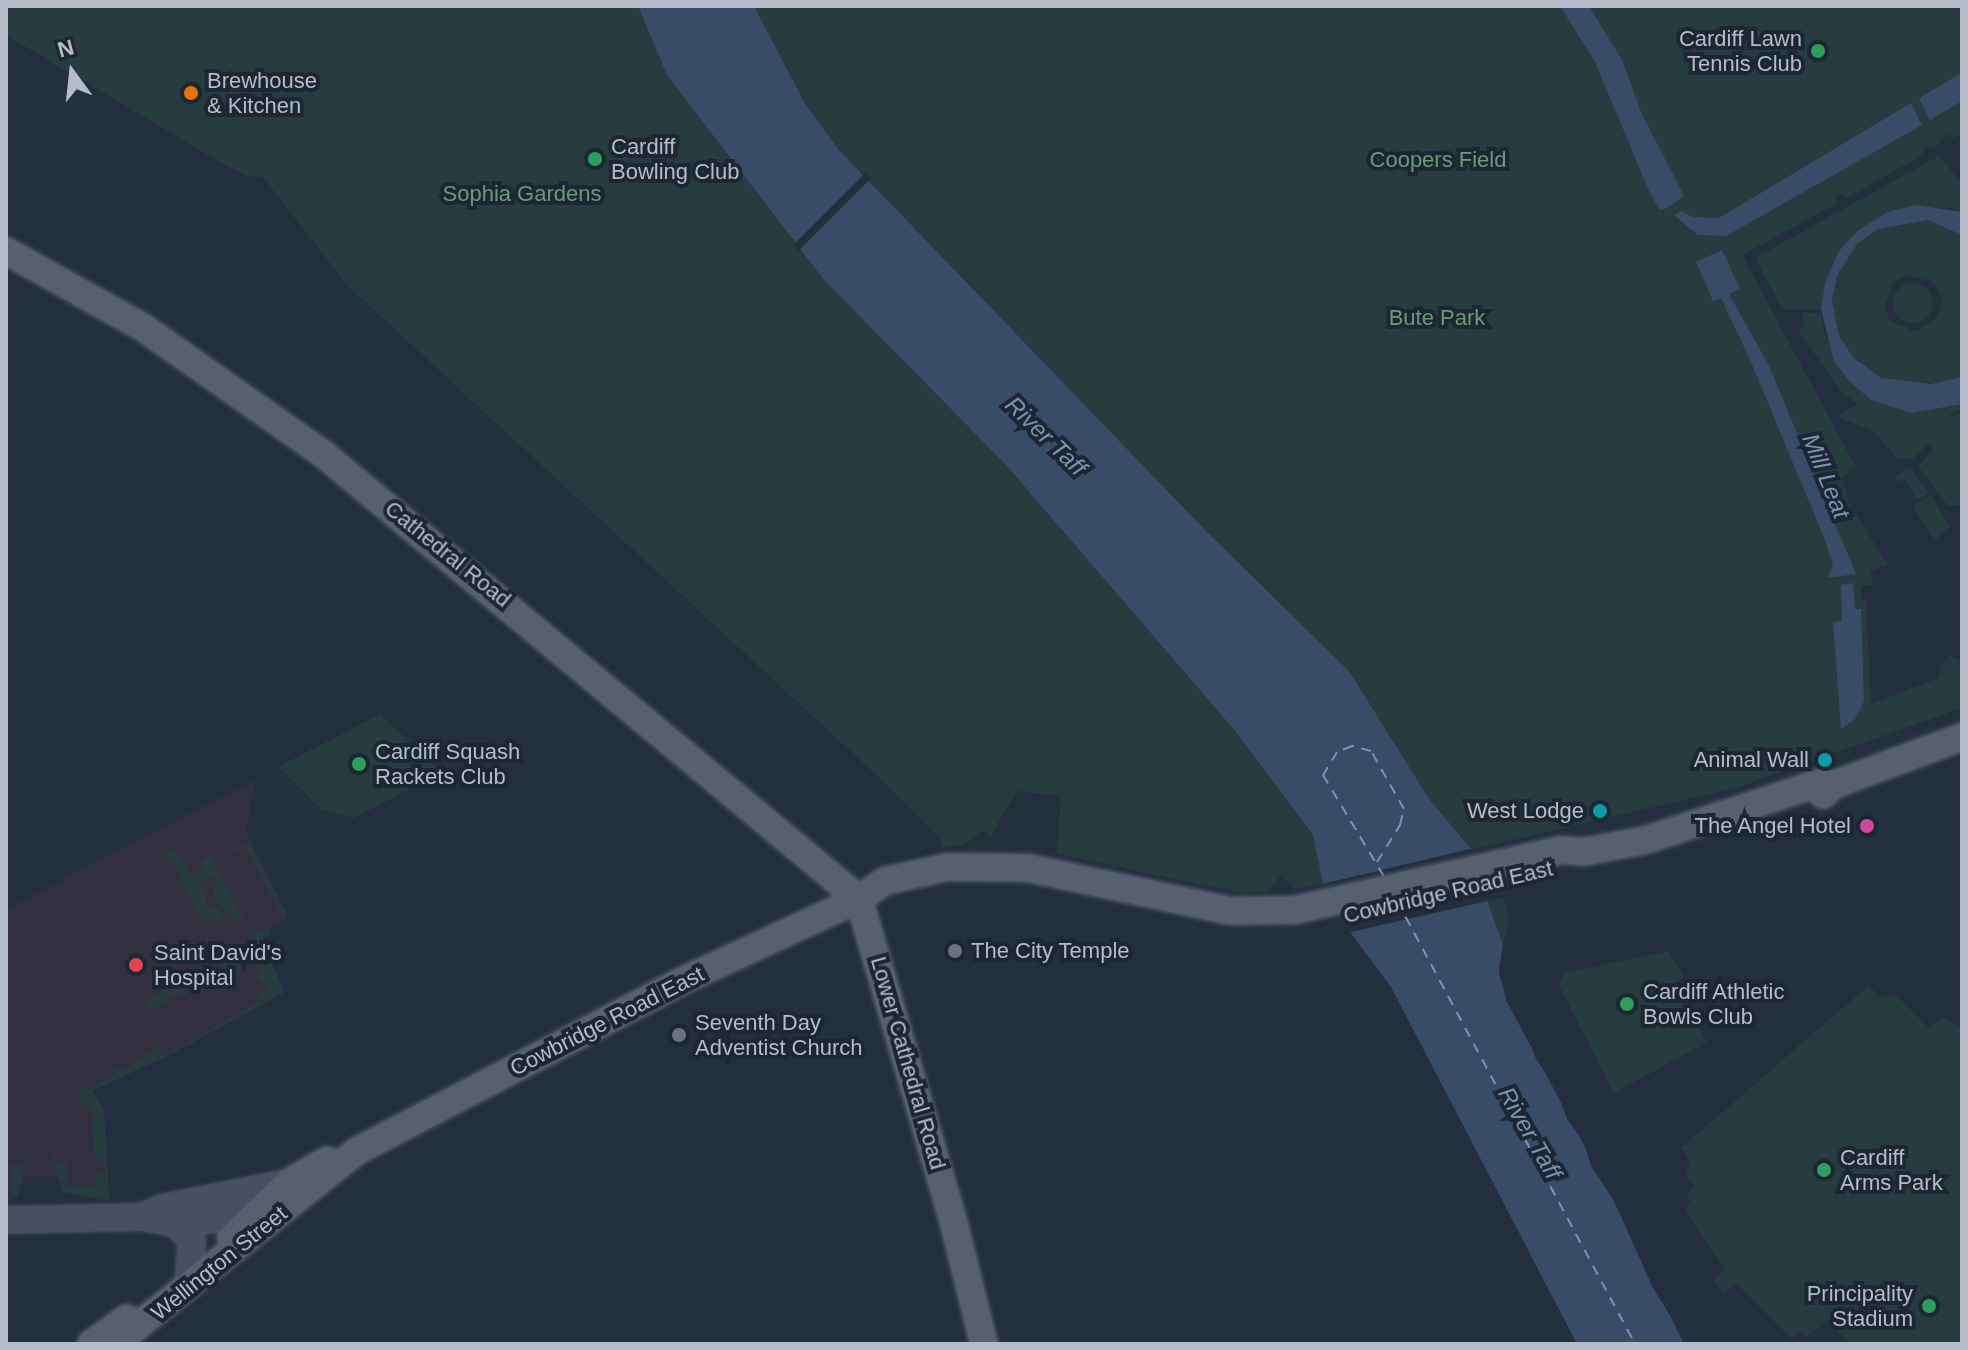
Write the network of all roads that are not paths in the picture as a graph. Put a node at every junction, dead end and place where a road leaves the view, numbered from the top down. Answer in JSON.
{"nodes":[{"id":1,"x":6,"y":251,"type":"edge"},
{"id":2,"x":1962,"y":737,"type":"edge"},
{"id":3,"x":859,"y":899,"type":"junction"},
{"id":4,"x":357,"y":1151,"type":"junction"},
{"id":5,"x":322,"y":1180,"type":"joint"},
{"id":6,"x":288,"y":1195,"type":"junction"},
{"id":7,"x":252,"y":1216,"type":"junction"},
{"id":8,"x":142,"y":1217,"type":"junction"},
{"id":9,"x":6,"y":1220,"type":"edge"},
{"id":10,"x":175,"y":1223,"type":"junction"},
{"id":11,"x":955,"y":1228,"type":"junction"},
{"id":12,"x":189,"y":1272,"type":"junction"},
{"id":13,"x":91,"y":1344,"type":"edge"},
{"id":14,"x":115,"y":1344,"type":"edge"},
{"id":15,"x":984,"y":1344,"type":"edge"},
{"id":16,"x":1002,"y":1344,"type":"edge"}],
"edges":[{"from":1,"to":3,"type":"main road","name":"Cathedral Road"},
{"from":2,"to":3,"type":"main road","name":"Cowbridge Road East"},
{"from":3,"to":4,"type":"main road","name":"Cowbridge Road East"},
{"from":3,"to":11,"type":"main road","name":"Lower Cathedral Road"},
{"from":4,"to":5,"type":"main road","name":"Cowbridge Road East"},
{"from":4,"to":6,"type":"main road","name":"Cowbridge Road East"},
{"from":5,"to":6,"type":"main road","name":"Wellington Street"},
{"from":6,"to":7,"type":"main road","name":"Wellington Street"},
{"from":6,"to":8,"type":"street","name":"Cowbridge Road East"},
{"from":6,"to":14,"type":"main road","name":"Wellington Street"},
{"from":7,"to":10,"type":"street","name":"Cowbridge Road East"},
{"from":7,"to":12,"type":"main road","name":"Wellington Street"},
{"from":8,"to":9,"type":"street","name":"Cowbridge Road East"},
{"from":8,"to":10,"type":"street","name":"Cowbridge Road East"},
{"from":10,"to":12,"type":"street"},
{"from":11,"to":15,"type":"main road","name":"Lower Cathedral Road"},
{"from":11,"to":16,"type":"main road","name":"Lower Cathedral Road"},
{"from":12,"to":13,"type":"main road","name":"Wellington Street"}]}
